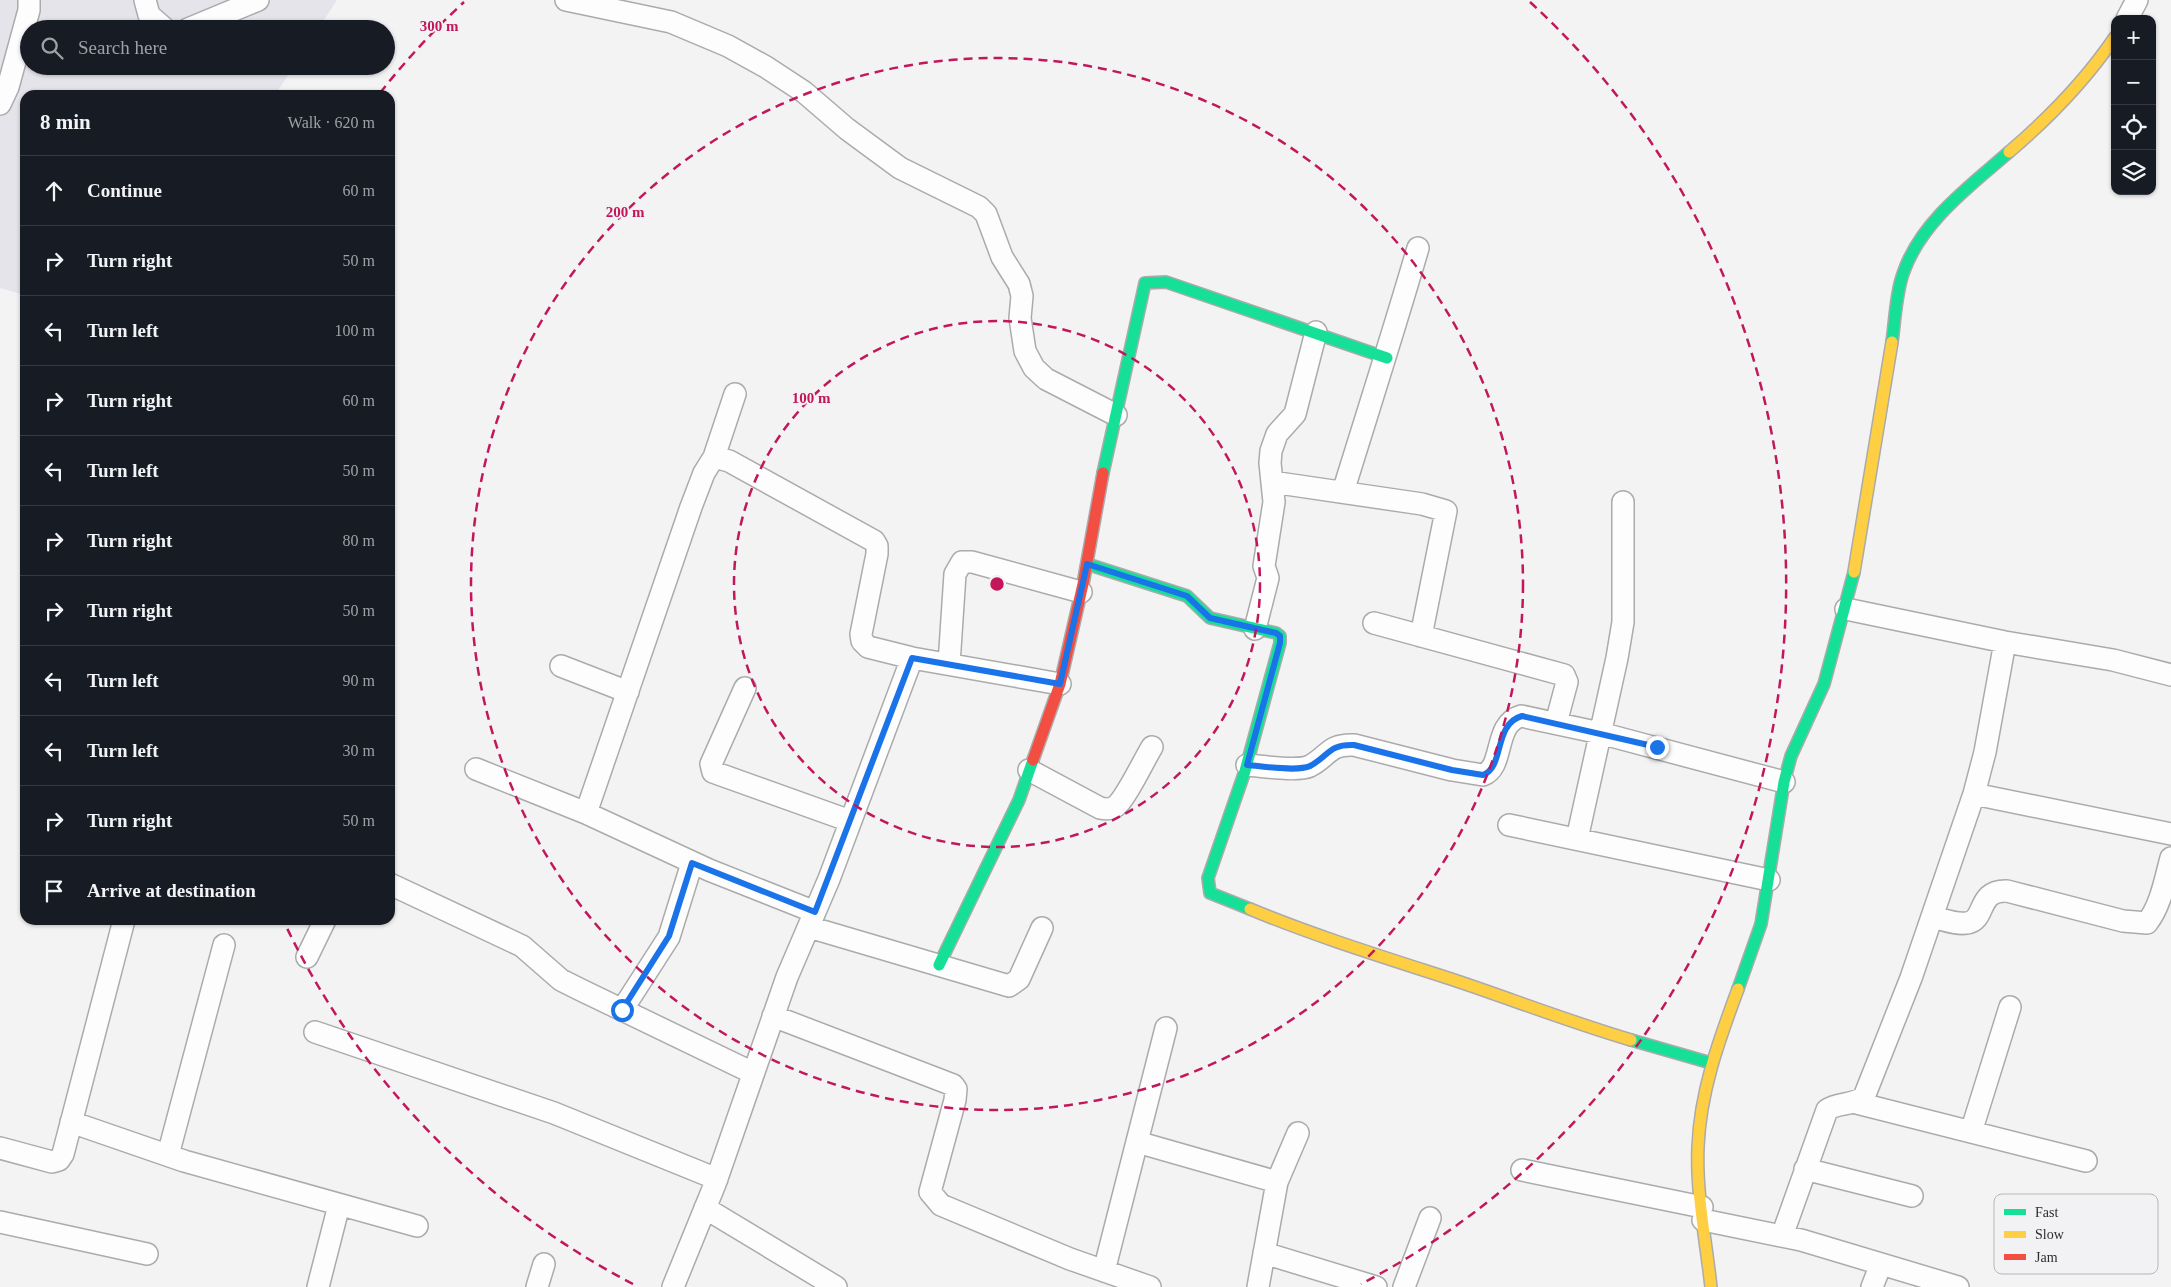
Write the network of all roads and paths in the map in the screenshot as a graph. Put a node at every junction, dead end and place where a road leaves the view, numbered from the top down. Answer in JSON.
{"nodes":[{"id":1,"x":29,"y":0,"type":"edge"},
{"id":2,"x":145,"y":0,"type":"edge"},
{"id":3,"x":258,"y":0,"type":"edge"},
{"id":4,"x":566,"y":0,"type":"edge"},
{"id":5,"x":2137,"y":0,"type":"edge"},
{"id":6,"x":2129,"y":15,"type":"edge"},
{"id":7,"x":26,"y":20,"type":"edge"},
{"id":8,"x":155,"y":20,"type":"edge"},
{"id":9,"x":210,"y":20,"type":"edge"},
{"id":10,"x":2111,"y":42,"type":"edge"},
{"id":11,"x":20,"y":43,"type":"edge"},
{"id":12,"x":0,"y":104,"type":"edge"},
{"id":13,"x":1418,"y":248,"type":"dead end"},
{"id":14,"x":1316,"y":332,"type":"junction"},
{"id":15,"x":1387,"y":358,"type":"junction"},
{"id":16,"x":735,"y":394,"type":"dead end"},
{"id":17,"x":1116,"y":415,"type":"junction"},
{"id":18,"x":714,"y":458,"type":"junction"},
{"id":19,"x":1272,"y":482,"type":"junction"},
{"id":20,"x":1343,"y":492,"type":"junction"},
{"id":21,"x":1623,"y":502,"type":"dead end"},
{"id":22,"x":1087,"y":564,"type":"junction"},
{"id":23,"x":1081,"y":592,"type":"junction"},
{"id":24,"x":1846,"y":609,"type":"junction"},
{"id":25,"x":1374,"y":622,"type":"dead end"},
{"id":26,"x":1255,"y":629,"type":"junction"},
{"id":27,"x":1421,"y":636,"type":"junction"},
{"id":28,"x":2005,"y":642,"type":"junction"},
{"id":29,"x":912,"y":658,"type":"junction"},
{"id":30,"x":949,"y":664,"type":"junction"},
{"id":31,"x":561,"y":666,"type":"dead end"},
{"id":32,"x":2171,"y":675,"type":"edge"},
{"id":33,"x":1060,"y":684,"type":"junction"},
{"id":34,"x":745,"y":688,"type":"dead end"},
{"id":35,"x":628,"y":692,"type":"junction"},
{"id":36,"x":1556,"y":723,"type":"junction"},
{"id":37,"x":1600,"y":732,"type":"junction"},
{"id":38,"x":1152,"y":747,"type":"dead end"},
{"id":39,"x":1247,"y":765,"type":"junction"},
{"id":40,"x":476,"y":769,"type":"dead end"},
{"id":41,"x":1029,"y":770,"type":"junction"},
{"id":42,"x":1784,"y":782,"type":"junction"},
{"id":43,"x":1974,"y":794,"type":"junction"},
{"id":44,"x":586,"y":813,"type":"junction"},
{"id":45,"x":850,"y":821,"type":"junction"},
{"id":46,"x":1509,"y":825,"type":"dead end"},
{"id":47,"x":2171,"y":834,"type":"edge"},
{"id":48,"x":1577,"y":839,"type":"junction"},
{"id":49,"x":2171,"y":858,"type":"edge"},
{"id":50,"x":692,"y":863,"type":"junction"},
{"id":51,"x":1769,"y":880,"type":"junction"},
{"id":52,"x":395,"y":886,"type":"edge"},
{"id":53,"x":1932,"y":917,"type":"junction"},
{"id":54,"x":812,"y":920,"type":"junction"},
{"id":55,"x":123,"y":925,"type":"edge"},
{"id":56,"x":323,"y":925,"type":"edge"},
{"id":57,"x":1042,"y":928,"type":"dead end"},
{"id":58,"x":224,"y":945,"type":"dead end"},
{"id":59,"x":307,"y":957,"type":"dead end"},
{"id":60,"x":939,"y":965,"type":"junction"},
{"id":61,"x":2010,"y":1007,"type":"dead end"},
{"id":62,"x":622,"y":1010,"type":"junction"},
{"id":63,"x":772,"y":1016,"type":"junction"},
{"id":64,"x":1166,"y":1028,"type":"dead end"},
{"id":65,"x":315,"y":1032,"type":"dead end"},
{"id":66,"x":1711,"y":1063,"type":"junction"},
{"id":67,"x":753,"y":1073,"type":"junction"},
{"id":68,"x":1857,"y":1102,"type":"junction"},
{"id":69,"x":71,"y":1122,"type":"junction"},
{"id":70,"x":1971,"y":1132,"type":"junction"},
{"id":71,"x":1298,"y":1133,"type":"dead end"},
{"id":72,"x":1137,"y":1142,"type":"junction"},
{"id":73,"x":0,"y":1148,"type":"edge"},
{"id":74,"x":168,"y":1155,"type":"junction"},
{"id":75,"x":2086,"y":1161,"type":"dead end"},
{"id":76,"x":1805,"y":1169,"type":"junction"},
{"id":77,"x":1522,"y":1170,"type":"dead end"},
{"id":78,"x":717,"y":1178,"type":"junction"},
{"id":79,"x":1277,"y":1182,"type":"junction"},
{"id":80,"x":1912,"y":1196,"type":"dead end"},
{"id":81,"x":340,"y":1205,"type":"junction"},
{"id":82,"x":705,"y":1208,"type":"junction"},
{"id":83,"x":1703,"y":1213,"type":"junction"},
{"id":84,"x":1430,"y":1218,"type":"dead end"},
{"id":85,"x":0,"y":1222,"type":"edge"},
{"id":86,"x":417,"y":1226,"type":"dead end"},
{"id":87,"x":1782,"y":1236,"type":"junction"},
{"id":88,"x":1264,"y":1253,"type":"junction"},
{"id":89,"x":147,"y":1254,"type":"dead end"},
{"id":90,"x":544,"y":1264,"type":"dead end"},
{"id":91,"x":1881,"y":1264,"type":"junction"},
{"id":92,"x":1104,"y":1271,"type":"junction"},
{"id":93,"x":318,"y":1287,"type":"edge"},
{"id":94,"x":536,"y":1287,"type":"edge"},
{"id":95,"x":673,"y":1287,"type":"edge"},
{"id":96,"x":836,"y":1287,"type":"edge"},
{"id":97,"x":1150,"y":1287,"type":"edge"},
{"id":98,"x":1258,"y":1287,"type":"edge"},
{"id":99,"x":1376,"y":1287,"type":"edge"},
{"id":100,"x":1404,"y":1287,"type":"edge"},
{"id":101,"x":1712,"y":1287,"type":"edge"},
{"id":102,"x":1872,"y":1287,"type":"edge"},
{"id":103,"x":1958,"y":1287,"type":"edge"}],
"edges":[{"from":1,"to":7,"type":"street"},
{"from":2,"to":8,"type":"street"},
{"from":3,"to":9,"type":"street"},
{"from":4,"to":17,"type":"street"},
{"from":5,"to":6,"type":"street"},
{"from":10,"to":24,"type":"street"},
{"from":11,"to":12,"type":"street"},
{"from":13,"to":15,"type":"street"},
{"from":14,"to":15,"type":"street"},
{"from":14,"to":17,"type":"street"},
{"from":14,"to":19,"type":"street"},
{"from":15,"to":20,"type":"street"},
{"from":16,"to":18,"type":"street"},
{"from":17,"to":22,"type":"street"},
{"from":18,"to":29,"type":"street"},
{"from":18,"to":35,"type":"street"},
{"from":19,"to":20,"type":"street"},
{"from":19,"to":26,"type":"street"},
{"from":20,"to":27,"type":"street"},
{"from":21,"to":37,"type":"street"},
{"from":22,"to":23,"type":"street"},
{"from":22,"to":26,"type":"street"},
{"from":23,"to":30,"type":"street"},
{"from":23,"to":33,"type":"street"},
{"from":24,"to":28,"type":"street"},
{"from":24,"to":42,"type":"street"},
{"from":25,"to":27,"type":"street"},
{"from":26,"to":39,"type":"street"},
{"from":27,"to":36,"type":"street"},
{"from":28,"to":32,"type":"street"},
{"from":28,"to":43,"type":"street"},
{"from":29,"to":30,"type":"street"},
{"from":29,"to":45,"type":"street"},
{"from":30,"to":33,"type":"street"},
{"from":31,"to":35,"type":"street"},
{"from":33,"to":41,"type":"street"},
{"from":34,"to":45,"type":"street"},
{"from":35,"to":44,"type":"street"},
{"from":36,"to":37,"type":"street"},
{"from":36,"to":39,"type":"street"},
{"from":37,"to":42,"type":"street"},
{"from":37,"to":48,"type":"street"},
{"from":38,"to":41,"type":"street"},
{"from":39,"to":66,"type":"street"},
{"from":40,"to":44,"type":"street"},
{"from":41,"to":60,"type":"street"},
{"from":42,"to":51,"type":"street"},
{"from":43,"to":47,"type":"street"},
{"from":43,"to":53,"type":"street"},
{"from":44,"to":50,"type":"street"},
{"from":45,"to":54,"type":"street"},
{"from":46,"to":48,"type":"street"},
{"from":48,"to":51,"type":"street"},
{"from":49,"to":53,"type":"street"},
{"from":50,"to":54,"type":"street"},
{"from":50,"to":62,"type":"street"},
{"from":51,"to":66,"type":"street"},
{"from":52,"to":62,"type":"street"},
{"from":53,"to":68,"type":"street"},
{"from":54,"to":60,"type":"street"},
{"from":54,"to":63,"type":"street"},
{"from":55,"to":69,"type":"street"},
{"from":56,"to":59,"type":"street"},
{"from":57,"to":60,"type":"street"},
{"from":58,"to":74,"type":"street"},
{"from":61,"to":70,"type":"street"},
{"from":62,"to":67,"type":"street"},
{"from":63,"to":67,"type":"street"},
{"from":63,"to":92,"type":"street"},
{"from":64,"to":72,"type":"street"},
{"from":65,"to":78,"type":"street"},
{"from":66,"to":83,"type":"street"},
{"from":67,"to":78,"type":"street"},
{"from":68,"to":70,"type":"street"},
{"from":68,"to":76,"type":"street"},
{"from":69,"to":73,"type":"street"},
{"from":69,"to":74,"type":"street"},
{"from":70,"to":75,"type":"street"},
{"from":71,"to":79,"type":"street"},
{"from":72,"to":79,"type":"street"},
{"from":72,"to":92,"type":"street"},
{"from":74,"to":81,"type":"street"},
{"from":76,"to":80,"type":"street"},
{"from":76,"to":87,"type":"street"},
{"from":77,"to":83,"type":"street"},
{"from":78,"to":82,"type":"street"},
{"from":79,"to":88,"type":"street"},
{"from":81,"to":86,"type":"street"},
{"from":81,"to":93,"type":"street"},
{"from":82,"to":95,"type":"street"},
{"from":82,"to":96,"type":"street"},
{"from":83,"to":87,"type":"street"},
{"from":83,"to":101,"type":"street"},
{"from":84,"to":100,"type":"street"},
{"from":85,"to":89,"type":"street"},
{"from":87,"to":91,"type":"street"},
{"from":88,"to":98,"type":"street"},
{"from":88,"to":99,"type":"street"},
{"from":90,"to":94,"type":"street"},
{"from":91,"to":102,"type":"street"},
{"from":91,"to":103,"type":"street"},
{"from":92,"to":97,"type":"street"}]}
